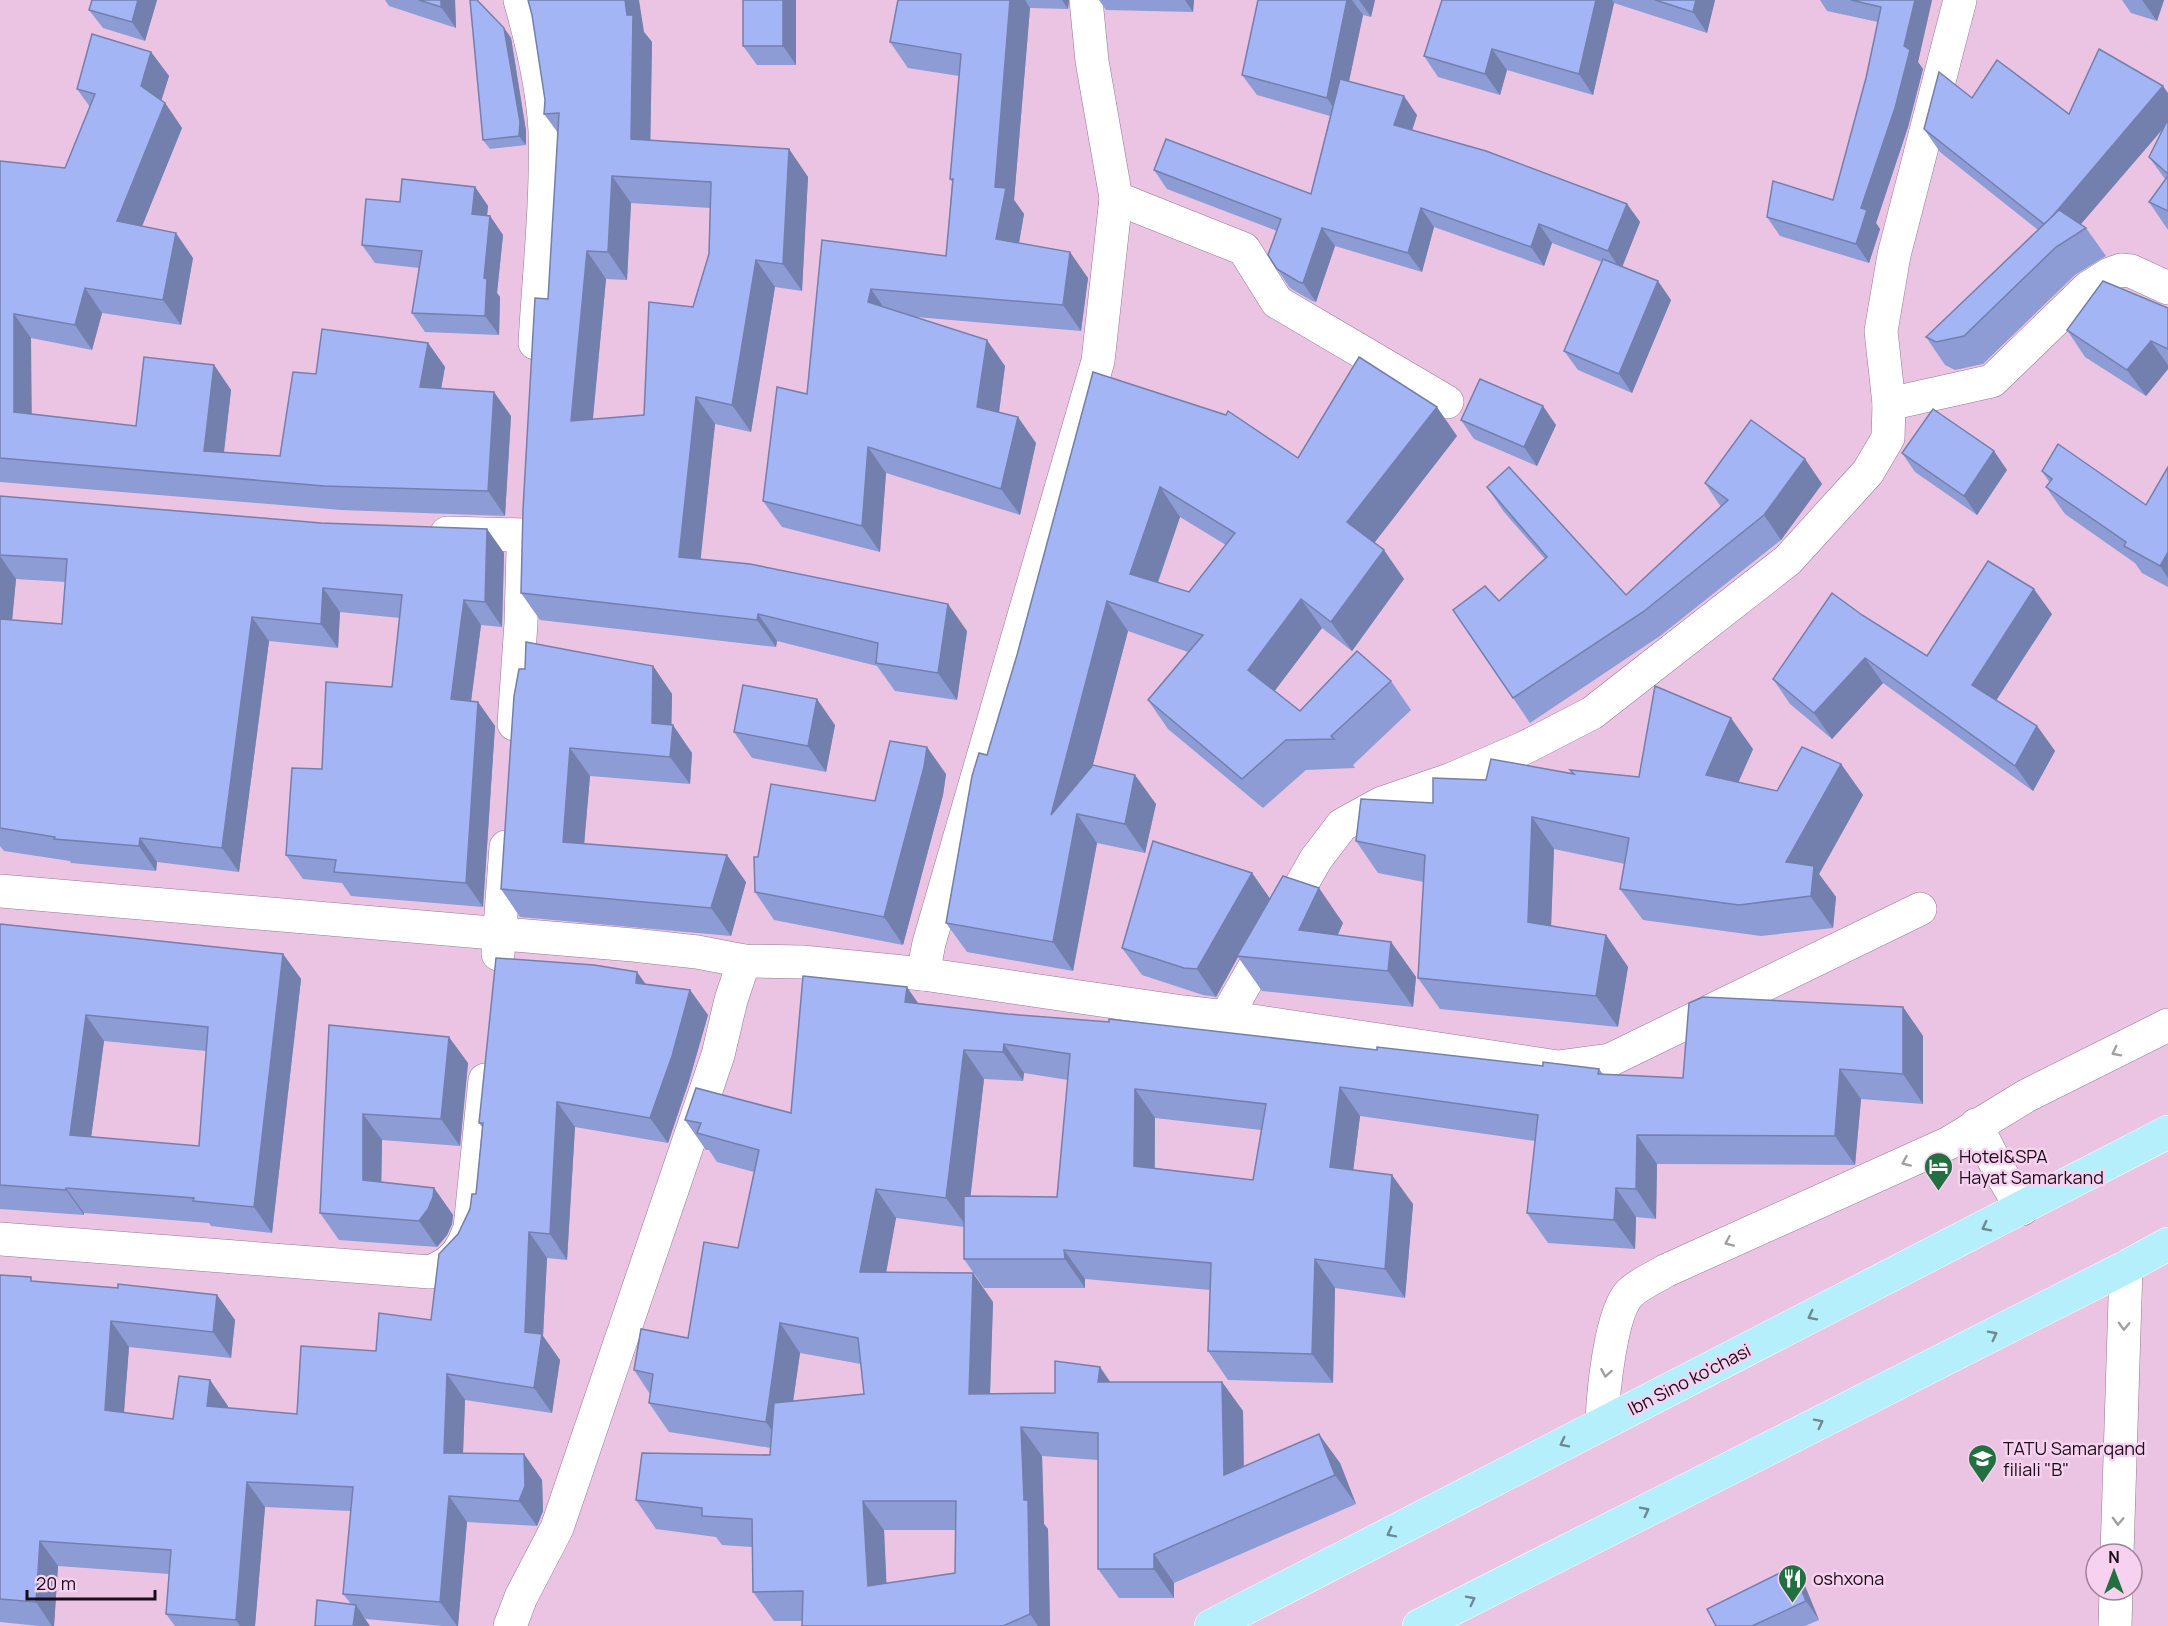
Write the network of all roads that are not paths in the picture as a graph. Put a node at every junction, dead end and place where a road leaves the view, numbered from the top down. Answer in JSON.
{"nodes":[{"id":1,"x":520,"y":0,"type":"edge"},
{"id":2,"x":1086,"y":0,"type":"edge"},
{"id":3,"x":1960,"y":0,"type":"edge"},
{"id":4,"x":1116,"y":198,"type":"junction"},
{"id":5,"x":2168,"y":288,"type":"edge"},
{"id":6,"x":533,"y":369,"type":"edge"},
{"id":7,"x":1447,"y":402,"type":"dead end"},
{"id":8,"x":1888,"y":404,"type":"junction"},
{"id":9,"x":420,"y":532,"type":"edge"},
{"id":10,"x":512,"y":754,"type":"edge"},
{"id":11,"x":508,"y":814,"type":"edge"},
{"id":12,"x":0,"y":891,"type":"edge"},
{"id":13,"x":1920,"y":909,"type":"dead end"},
{"id":14,"x":500,"y":933,"type":"junction"},
{"id":15,"x":744,"y":961,"type":"junction"},
{"id":16,"x":923,"y":974,"type":"junction"},
{"id":17,"x":495,"y":980,"type":"edge"},
{"id":18,"x":1226,"y":1017,"type":"junction"},
{"id":19,"x":2168,"y":1025,"type":"edge"},
{"id":20,"x":488,"y":1051,"type":"edge"},
{"id":21,"x":1976,"y":1125,"type":"junction"},
{"id":22,"x":2168,"y":1132,"type":"edge"},
{"id":23,"x":2022,"y":1209,"type":"junction"},
{"id":24,"x":0,"y":1239,"type":"edge"},
{"id":25,"x":2168,"y":1244,"type":"edge"},
{"id":26,"x":2126,"y":1267,"type":"junction"},
{"id":27,"x":1602,"y":1423,"type":"junction"},
{"id":28,"x":2117,"y":1542,"type":"edge"},
{"id":29,"x":2116,"y":1602,"type":"edge"},
{"id":30,"x":510,"y":1626,"type":"edge"},
{"id":31,"x":1211,"y":1626,"type":"edge"},
{"id":32,"x":1419,"y":1626,"type":"edge"},
{"id":33,"x":2115,"y":1626,"type":"edge"}],
"edges":[{"from":1,"to":6,"type":"street"},
{"from":2,"to":4,"type":"street"},
{"from":3,"to":8,"type":"street"},
{"from":4,"to":7,"type":"street"},
{"from":4,"to":16,"type":"street"},
{"from":5,"to":8,"type":"street"},
{"from":8,"to":18,"type":"street"},
{"from":9,"to":10,"type":"street"},
{"from":11,"to":14,"type":"street"},
{"from":12,"to":14,"type":"street"},
{"from":13,"to":18,"type":"street"},
{"from":14,"to":15,"type":"street"},
{"from":14,"to":17,"type":"street"},
{"from":15,"to":16,"type":"street"},
{"from":15,"to":30,"type":"street"},
{"from":16,"to":18,"type":"street"},
{"from":19,"to":21,"type":"street","one_way":true},
{"from":20,"to":24,"type":"street"},
{"from":21,"to":23,"type":"street"},
{"from":21,"to":27,"type":"street","one_way":true},
{"from":22,"to":23,"type":"main road","name":"Ibn Sino ko'chasi"},
{"from":23,"to":27,"type":"main road","name":"Ibn Sino ko'chasi","one_way":true},
{"from":25,"to":26,"type":"main road"},
{"from":26,"to":28,"type":"street","one_way":true},
{"from":32,"to":26,"type":"main road","one_way":true},
{"from":27,"to":31,"type":"main road","name":"Ibn Sino ko'chasi","one_way":true},
{"from":29,"to":33,"type":"street"}]}
